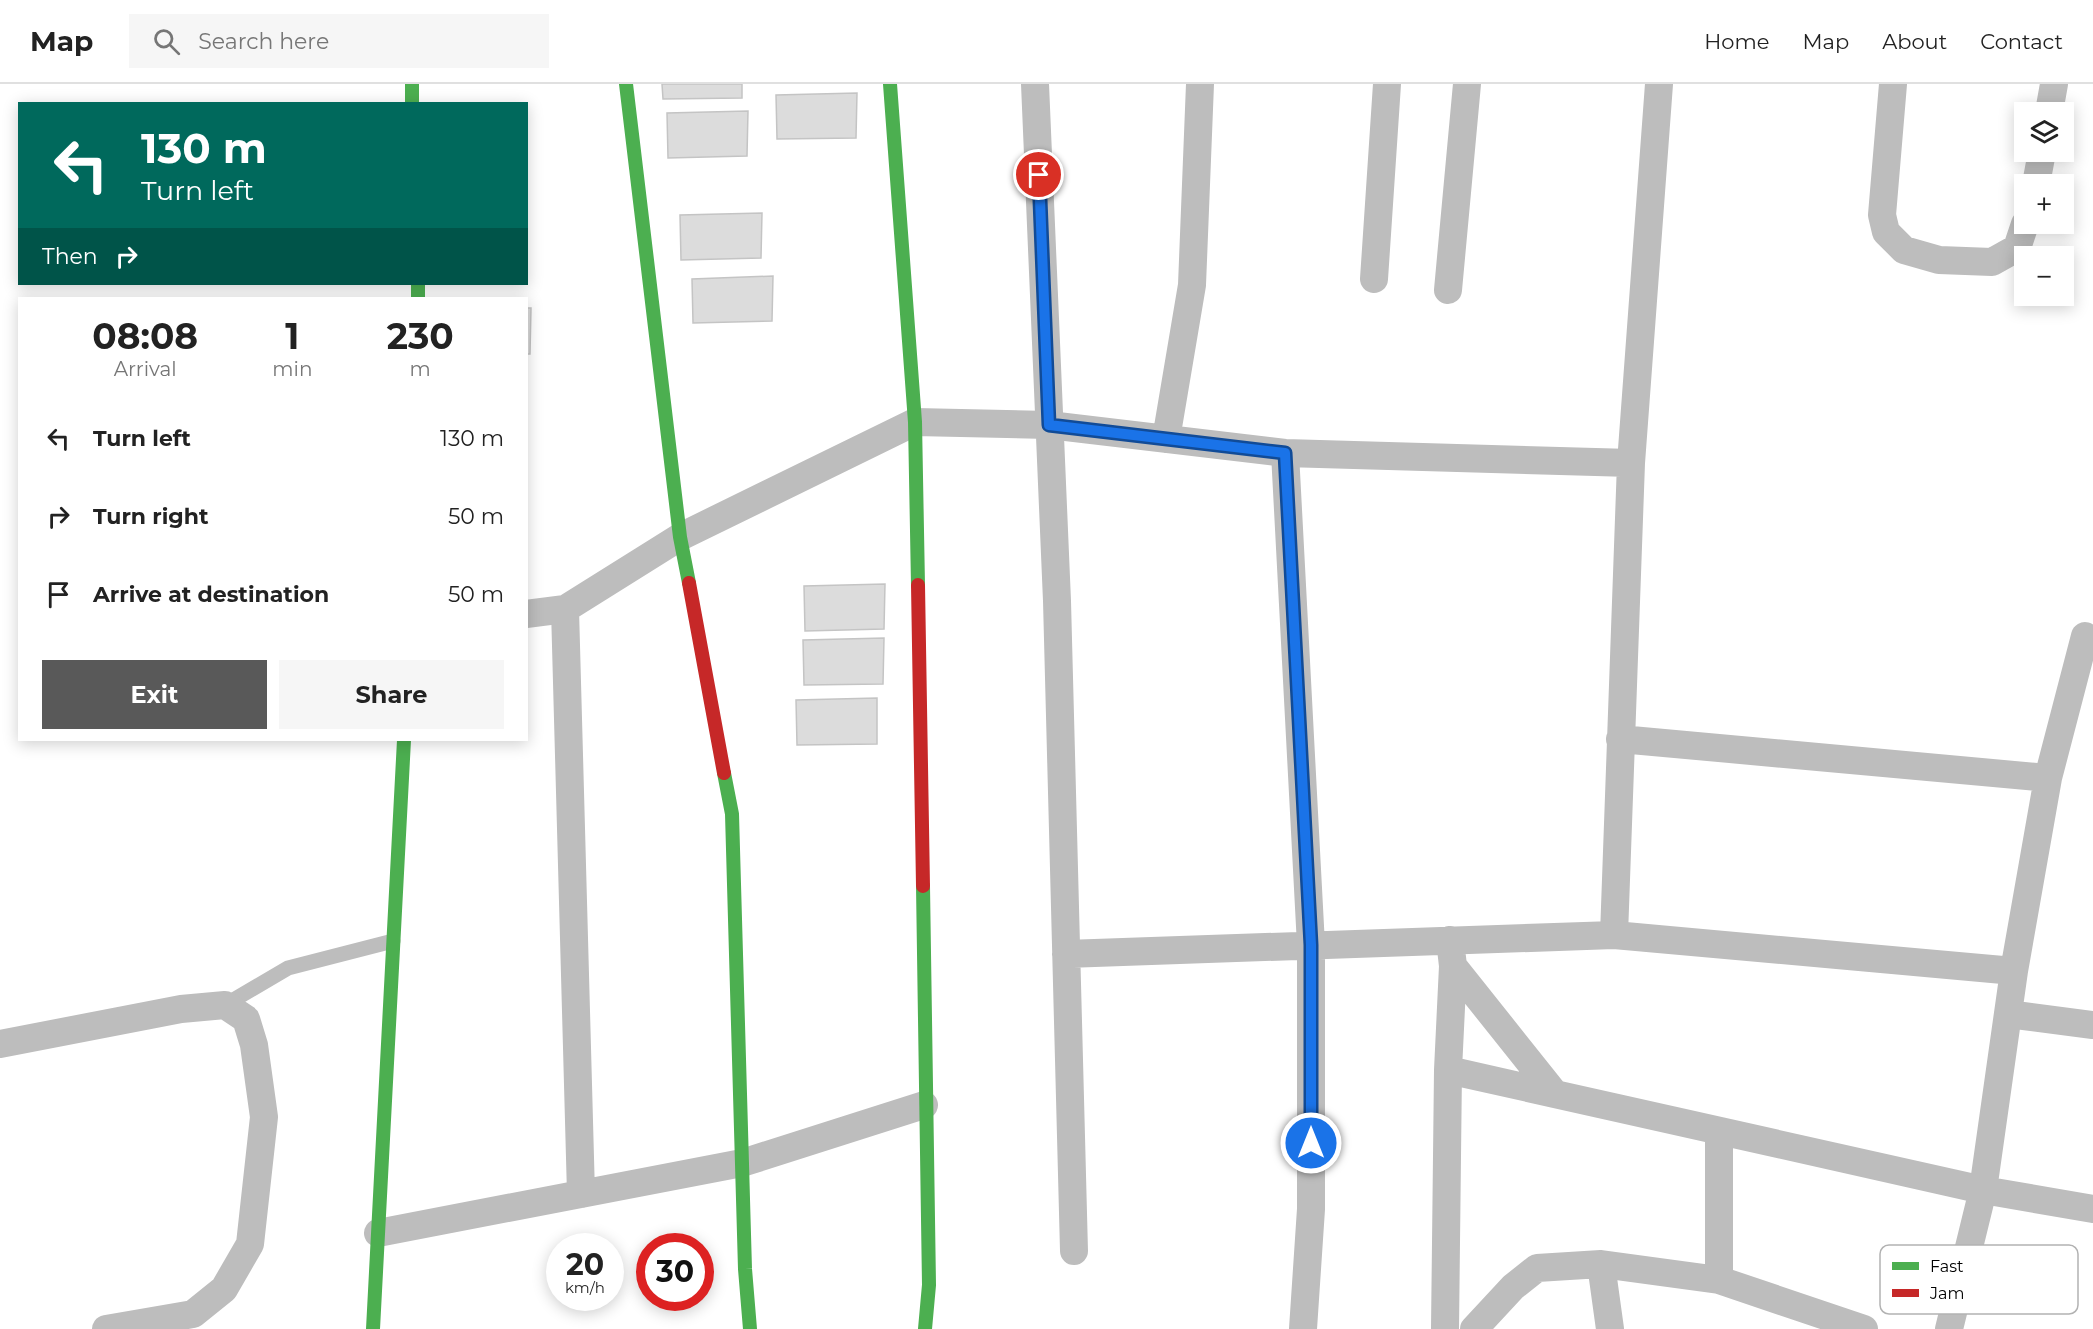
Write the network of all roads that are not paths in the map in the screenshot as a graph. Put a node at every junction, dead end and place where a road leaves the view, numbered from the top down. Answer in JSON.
{"nodes":[{"id":1,"x":412,"y":84,"type":"edge"},
{"id":2,"x":626,"y":84,"type":"edge"},
{"id":3,"x":890,"y":84,"type":"edge"},
{"id":4,"x":1035,"y":84,"type":"edge"},
{"id":5,"x":1200,"y":84,"type":"edge"},
{"id":6,"x":1388,"y":84,"type":"edge"},
{"id":7,"x":1467,"y":84,"type":"edge"},
{"id":8,"x":1659,"y":84,"type":"edge"},
{"id":9,"x":1893,"y":84,"type":"edge"},
{"id":10,"x":2054,"y":84,"type":"edge"},
{"id":11,"x":412,"y":102,"type":"edge"},
{"id":12,"x":2051,"y":102,"type":"edge"},
{"id":13,"x":2022,"y":234,"type":"edge"},
{"id":14,"x":1374,"y":279,"type":"dead end"},
{"id":15,"x":1448,"y":290,"type":"dead end"},
{"id":16,"x":915,"y":422,"type":"junction"},
{"id":17,"x":1049,"y":425,"type":"junction"},
{"id":18,"x":1166,"y":439,"type":"junction"},
{"id":19,"x":1285,"y":453,"type":"junction"},
{"id":20,"x":1630,"y":463,"type":"junction"},
{"id":21,"x":680,"y":537,"type":"junction"},
{"id":22,"x":566,"y":609,"type":"junction"},
{"id":23,"x":528,"y":614,"type":"edge"},
{"id":24,"x":2085,"y":636,"type":"dead end"},
{"id":25,"x":1620,"y":739,"type":"junction"},
{"id":26,"x":404,"y":741,"type":"edge"},
{"id":27,"x":2048,"y":778,"type":"junction"},
{"id":28,"x":1614,"y":935,"type":"junction"},
{"id":29,"x":393,"y":941,"type":"junction"},
{"id":30,"x":1311,"y":945,"type":"junction"},
{"id":31,"x":1451,"y":953,"type":"junction"},
{"id":32,"x":1066,"y":954,"type":"junction"},
{"id":33,"x":2014,"y":971,"type":"junction"},
{"id":34,"x":225,"y":1005,"type":"junction"},
{"id":35,"x":2008,"y":1014,"type":"junction"},
{"id":36,"x":2093,"y":1025,"type":"edge"},
{"id":37,"x":0,"y":1044,"type":"edge"},
{"id":38,"x":1448,"y":1070,"type":"junction"},
{"id":39,"x":1555,"y":1094,"type":"junction"},
{"id":40,"x":924,"y":1105,"type":"junction"},
{"id":41,"x":1719,"y":1131,"type":"junction"},
{"id":42,"x":742,"y":1163,"type":"junction"},
{"id":43,"x":1983,"y":1190,"type":"junction"},
{"id":44,"x":581,"y":1194,"type":"junction"},
{"id":45,"x":2093,"y":1209,"type":"edge"},
{"id":46,"x":378,"y":1233,"type":"junction"},
{"id":47,"x":1970,"y":1245,"type":"edge"},
{"id":48,"x":1074,"y":1251,"type":"dead end"},
{"id":49,"x":1601,"y":1264,"type":"junction"},
{"id":50,"x":1719,"y":1281,"type":"junction"},
{"id":51,"x":1953,"y":1314,"type":"edge"},
{"id":52,"x":1826,"y":1323,"type":"edge"},
{"id":53,"x":106,"y":1329,"type":"edge"},
{"id":54,"x":373,"y":1329,"type":"edge"},
{"id":55,"x":750,"y":1329,"type":"edge"},
{"id":56,"x":925,"y":1329,"type":"edge"},
{"id":57,"x":1303,"y":1329,"type":"edge"},
{"id":58,"x":1445,"y":1329,"type":"edge"},
{"id":59,"x":1474,"y":1329,"type":"edge"},
{"id":60,"x":1610,"y":1329,"type":"edge"},
{"id":61,"x":1864,"y":1329,"type":"edge"},
{"id":62,"x":1949,"y":1329,"type":"edge"}],
"edges":[{"from":1,"to":11,"type":"street"},
{"from":2,"to":21,"type":"street"},
{"from":3,"to":16,"type":"street"},
{"from":4,"to":17,"type":"street"},
{"from":5,"to":18,"type":"street"},
{"from":6,"to":14,"type":"street"},
{"from":7,"to":15,"type":"street"},
{"from":8,"to":20,"type":"street"},
{"from":9,"to":13,"type":"street"},
{"from":10,"to":12,"type":"street"},
{"from":16,"to":17,"type":"street"},
{"from":16,"to":21,"type":"street"},
{"from":16,"to":40,"type":"street"},
{"from":17,"to":18,"type":"street"},
{"from":17,"to":32,"type":"street"},
{"from":18,"to":19,"type":"street"},
{"from":19,"to":20,"type":"street"},
{"from":19,"to":30,"type":"street"},
{"from":20,"to":25,"type":"street"},
{"from":21,"to":22,"type":"street"},
{"from":21,"to":42,"type":"street"},
{"from":22,"to":23,"type":"street"},
{"from":22,"to":44,"type":"street"},
{"from":24,"to":27,"type":"street"},
{"from":25,"to":27,"type":"street"},
{"from":25,"to":28,"type":"street"},
{"from":26,"to":29,"type":"street"},
{"from":27,"to":33,"type":"street"},
{"from":28,"to":31,"type":"street"},
{"from":28,"to":33,"type":"street"},
{"from":29,"to":34,"type":"lane"},
{"from":29,"to":46,"type":"street"},
{"from":30,"to":31,"type":"street"},
{"from":30,"to":32,"type":"street"},
{"from":30,"to":57,"type":"street"},
{"from":31,"to":38,"type":"street"},
{"from":31,"to":39,"type":"street"},
{"from":32,"to":48,"type":"street"},
{"from":33,"to":35,"type":"street"},
{"from":34,"to":37,"type":"street"},
{"from":34,"to":53,"type":"street"},
{"from":35,"to":36,"type":"street"},
{"from":35,"to":43,"type":"street"},
{"from":38,"to":39,"type":"street"},
{"from":38,"to":58,"type":"street"},
{"from":39,"to":41,"type":"street"},
{"from":40,"to":42,"type":"street"},
{"from":40,"to":56,"type":"street"},
{"from":41,"to":43,"type":"street"},
{"from":41,"to":50,"type":"street"},
{"from":42,"to":44,"type":"street"},
{"from":42,"to":55,"type":"street"},
{"from":43,"to":45,"type":"street"},
{"from":43,"to":47,"type":"street"},
{"from":44,"to":46,"type":"street"},
{"from":46,"to":54,"type":"street"},
{"from":49,"to":50,"type":"street"},
{"from":49,"to":59,"type":"street"},
{"from":49,"to":60,"type":"street"},
{"from":50,"to":52,"type":"street"},
{"from":51,"to":62,"type":"street"},
{"from":52,"to":61,"type":"street"}]}
